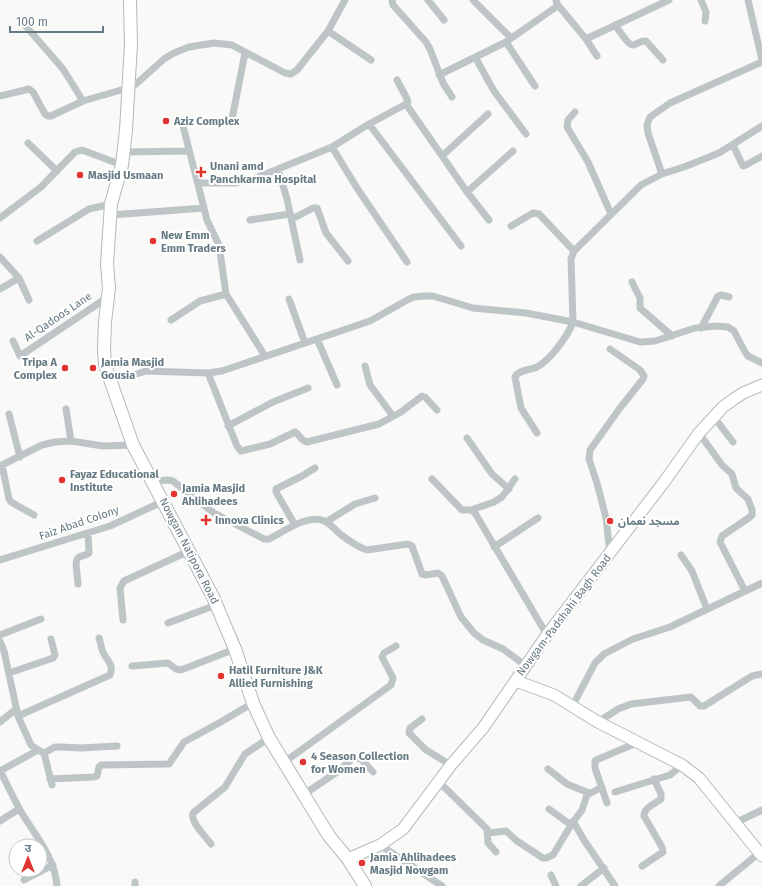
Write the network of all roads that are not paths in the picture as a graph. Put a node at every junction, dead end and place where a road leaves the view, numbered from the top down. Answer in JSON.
{"nodes":[{"id":1,"x":130,"y":0,"type":"edge"},
{"id":2,"x":345,"y":0,"type":"edge"},
{"id":3,"x":392,"y":0,"type":"edge"},
{"id":4,"x":428,"y":0,"type":"edge"},
{"id":5,"x":473,"y":0,"type":"edge"},
{"id":6,"x":669,"y":0,"type":"edge"},
{"id":7,"x":701,"y":0,"type":"edge"},
{"id":8,"x":748,"y":0,"type":"edge"},
{"id":9,"x":557,"y":2,"type":"edge"},
{"id":10,"x":444,"y":20,"type":"dead end"},
{"id":11,"x":705,"y":21,"type":"dead end"},
{"id":12,"x":24,"y":24,"type":"dead end"},
{"id":13,"x":615,"y":25,"type":"junction"},
{"id":14,"x":328,"y":31,"type":"junction"},
{"id":15,"x":586,"y":39,"type":"junction"},
{"id":16,"x":508,"y":40,"type":"junction"},
{"id":17,"x":245,"y":53,"type":"junction"},
{"id":18,"x":597,"y":56,"type":"dead end"},
{"id":19,"x":475,"y":57,"type":"junction"},
{"id":20,"x":371,"y":60,"type":"dead end"},
{"id":21,"x":662,"y":60,"type":"dead end"},
{"id":22,"x":762,"y":61,"type":"edge"},
{"id":23,"x":440,"y":76,"type":"junction"},
{"id":24,"x":397,"y":80,"type":"dead end"},
{"id":25,"x":535,"y":86,"type":"dead end"},
{"id":26,"x":128,"y":88,"type":"junction"},
{"id":27,"x":0,"y":96,"type":"edge"},
{"id":28,"x":452,"y":97,"type":"dead end"},
{"id":29,"x":83,"y":101,"type":"junction"},
{"id":30,"x":406,"y":104,"type":"junction"},
{"id":31,"x":575,"y":112,"type":"dead end"},
{"id":32,"x":488,"y":114,"type":"dead end"},
{"id":33,"x":232,"y":119,"type":"dead end"},
{"id":34,"x":182,"y":122,"type":"dead end"},
{"id":35,"x":369,"y":124,"type":"junction"},
{"id":36,"x":762,"y":126,"type":"edge"},
{"id":37,"x":526,"y":134,"type":"dead end"},
{"id":38,"x":28,"y":143,"type":"dead end"},
{"id":39,"x":733,"y":145,"type":"junction"},
{"id":40,"x":332,"y":147,"type":"junction"},
{"id":41,"x":189,"y":151,"type":"junction"},
{"id":42,"x":513,"y":151,"type":"dead end"},
{"id":43,"x":124,"y":152,"type":"junction"},
{"id":44,"x":442,"y":156,"type":"junction"},
{"id":45,"x":762,"y":156,"type":"edge"},
{"id":46,"x":122,"y":165,"type":"junction"},
{"id":47,"x":278,"y":169,"type":"junction"},
{"id":48,"x":57,"y":171,"type":"junction"},
{"id":49,"x":662,"y":174,"type":"junction"},
{"id":50,"x":198,"y":183,"type":"junction"},
{"id":51,"x":467,"y":192,"type":"junction"},
{"id":52,"x":204,"y":208,"type":"junction"},
{"id":53,"x":111,"y":209,"type":"junction"},
{"id":54,"x":611,"y":214,"type":"junction"},
{"id":55,"x":291,"y":216,"type":"junction"},
{"id":56,"x":0,"y":218,"type":"edge"},
{"id":57,"x":250,"y":220,"type":"dead end"},
{"id":58,"x":489,"y":220,"type":"dead end"},
{"id":59,"x":511,"y":226,"type":"dead end"},
{"id":60,"x":37,"y":241,"type":"dead end"},
{"id":61,"x":461,"y":246,"type":"dead end"},
{"id":62,"x":574,"y":251,"type":"junction"},
{"id":63,"x":0,"y":257,"type":"edge"},
{"id":64,"x":300,"y":260,"type":"dead end"},
{"id":65,"x":348,"y":261,"type":"dead end"},
{"id":66,"x":407,"y":262,"type":"dead end"},
{"id":67,"x":19,"y":278,"type":"junction"},
{"id":68,"x":632,"y":282,"type":"dead end"},
{"id":69,"x":0,"y":289,"type":"edge"},
{"id":70,"x":226,"y":294,"type":"junction"},
{"id":71,"x":108,"y":297,"type":"junction"},
{"id":72,"x":729,"y":297,"type":"dead end"},
{"id":73,"x":289,"y":299,"type":"dead end"},
{"id":74,"x":29,"y":300,"type":"dead end"},
{"id":75,"x":171,"y":320,"type":"dead end"},
{"id":76,"x":573,"y":322,"type":"junction"},
{"id":77,"x":701,"y":328,"type":"junction"},
{"id":78,"x":672,"y":336,"type":"junction"},
{"id":79,"x":317,"y":338,"type":"junction"},
{"id":80,"x":13,"y":341,"type":"dead end"},
{"id":81,"x":306,"y":343,"type":"junction"},
{"id":82,"x":610,"y":349,"type":"dead end"},
{"id":83,"x":265,"y":356,"type":"junction"},
{"id":84,"x":762,"y":363,"type":"edge"},
{"id":85,"x":365,"y":366,"type":"dead end"},
{"id":86,"x":208,"y":373,"type":"junction"},
{"id":87,"x":108,"y":378,"type":"junction"},
{"id":88,"x":337,"y":385,"type":"dead end"},
{"id":89,"x":762,"y":385,"type":"edge"},
{"id":90,"x":308,"y":388,"type":"dead end"},
{"id":91,"x":66,"y":409,"type":"dead end"},
{"id":92,"x":437,"y":410,"type":"dead end"},
{"id":93,"x":9,"y":414,"type":"dead end"},
{"id":94,"x":394,"y":416,"type":"junction"},
{"id":95,"x":714,"y":417,"type":"junction"},
{"id":96,"x":228,"y":426,"type":"junction"},
{"id":97,"x":537,"y":433,"type":"dead end"},
{"id":98,"x":700,"y":433,"type":"junction"},
{"id":99,"x":468,"y":438,"type":"dead end"},
{"id":100,"x":71,"y":441,"type":"junction"},
{"id":101,"x":733,"y":442,"type":"dead end"},
{"id":102,"x":133,"y":444,"type":"junction"},
{"id":103,"x":20,"y":457,"type":"junction"},
{"id":104,"x":1,"y":465,"type":"edge"},
{"id":105,"x":315,"y":468,"type":"dead end"},
{"id":106,"x":432,"y":479,"type":"dead end"},
{"id":107,"x":515,"y":479,"type":"dead end"},
{"id":108,"x":154,"y":481,"type":"junction"},
{"id":109,"x":509,"y":489,"type":"junction"},
{"id":110,"x":375,"y":498,"type":"dead end"},
{"id":111,"x":164,"y":501,"type":"junction"},
{"id":112,"x":471,"y":510,"type":"junction"},
{"id":113,"x":34,"y":516,"type":"dead end"},
{"id":114,"x":538,"y":518,"type":"dead end"},
{"id":115,"x":326,"y":522,"type":"junction"},
{"id":116,"x":295,"y":525,"type":"junction"},
{"id":117,"x":88,"y":533,"type":"junction"},
{"id":118,"x":494,"y":547,"type":"junction"},
{"id":119,"x":189,"y":551,"type":"junction"},
{"id":120,"x":610,"y":554,"type":"junction"},
{"id":121,"x":681,"y":555,"type":"dead end"},
{"id":122,"x":0,"y":560,"type":"edge"},
{"id":123,"x":762,"y":582,"type":"edge"},
{"id":124,"x":78,"y":584,"type":"dead end"},
{"id":125,"x":746,"y":591,"type":"junction"},
{"id":126,"x":216,"y":605,"type":"junction"},
{"id":127,"x":707,"y":609,"type":"junction"},
{"id":128,"x":41,"y":619,"type":"dead end"},
{"id":129,"x":123,"y":620,"type":"dead end"},
{"id":130,"x":168,"y":623,"type":"dead end"},
{"id":131,"x":0,"y":635,"type":"edge"},
{"id":132,"x":547,"y":635,"type":"junction"},
{"id":133,"x":99,"y":638,"type":"dead end"},
{"id":134,"x":51,"y":639,"type":"dead end"},
{"id":135,"x":0,"y":641,"type":"edge"},
{"id":136,"x":396,"y":646,"type":"dead end"},
{"id":137,"x":235,"y":649,"type":"junction"},
{"id":138,"x":2,"y":652,"type":"edge"},
{"id":139,"x":132,"y":666,"type":"dead end"},
{"id":140,"x":526,"y":666,"type":"junction"},
{"id":141,"x":8,"y":673,"type":"junction"},
{"id":142,"x":762,"y":674,"type":"edge"},
{"id":143,"x":516,"y":681,"type":"junction"},
{"id":144,"x":253,"y":703,"type":"junction"},
{"id":145,"x":572,"y":707,"type":"junction"},
{"id":146,"x":17,"y":712,"type":"junction"},
{"id":147,"x":422,"y":720,"type":"dead end"},
{"id":148,"x":0,"y":722,"type":"edge"},
{"id":149,"x":598,"y":722,"type":"junction"},
{"id":150,"x":268,"y":738,"type":"junction"},
{"id":151,"x":638,"y":742,"type":"junction"},
{"id":152,"x":117,"y":746,"type":"dead end"},
{"id":153,"x":41,"y":752,"type":"junction"},
{"id":154,"x":283,"y":763,"type":"junction"},
{"id":155,"x":451,"y":765,"type":"junction"},
{"id":156,"x":682,"y":765,"type":"junction"},
{"id":157,"x":548,"y":770,"type":"dead end"},
{"id":158,"x":0,"y":771,"type":"edge"},
{"id":159,"x":373,"y":772,"type":"dead end"},
{"id":160,"x":654,"y":779,"type":"junction"},
{"id":161,"x":439,"y":782,"type":"junction"},
{"id":162,"x":602,"y":787,"type":"junction"},
{"id":163,"x":615,"y":792,"type":"dead end"},
{"id":164,"x":589,"y":793,"type":"junction"},
{"id":165,"x":303,"y":795,"type":"junction"},
{"id":166,"x":607,"y":803,"type":"dead end"},
{"id":167,"x":20,"y":809,"type":"junction"},
{"id":168,"x":549,"y":809,"type":"dead end"},
{"id":169,"x":762,"y":810,"type":"edge"},
{"id":170,"x":0,"y":821,"type":"edge"},
{"id":171,"x":572,"y":823,"type":"junction"},
{"id":172,"x":735,"y":823,"type":"junction"},
{"id":173,"x":488,"y":833,"type":"junction"},
{"id":174,"x":211,"y":844,"type":"dead end"},
{"id":175,"x":380,"y":845,"type":"junction"},
{"id":176,"x":496,"y":852,"type":"dead end"},
{"id":177,"x":761,"y":855,"type":"edge"},
{"id":178,"x":348,"y":859,"type":"junction"},
{"id":179,"x":53,"y":864,"type":"junction"},
{"id":180,"x":642,"y":866,"type":"dead end"},
{"id":181,"x":604,"y":868,"type":"junction"},
{"id":182,"x":551,"y":875,"type":"dead end"},
{"id":183,"x":24,"y":880,"type":"dead end"},
{"id":184,"x":57,"y":886,"type":"edge"},
{"id":185,"x":365,"y":886,"type":"edge"},
{"id":186,"x":442,"y":886,"type":"edge"},
{"id":187,"x":556,"y":886,"type":"edge"},
{"id":188,"x":581,"y":886,"type":"edge"},
{"id":189,"x":615,"y":886,"type":"edge"},
{"id":190,"x":719,"y":886,"type":"edge"}],
"edges":[{"from":1,"to":26,"type":"main road","name":"Nowgam Natipora Road"},
{"from":2,"to":14,"type":"street"},
{"from":3,"to":23,"type":"street"},
{"from":4,"to":10,"type":"street"},
{"from":5,"to":16,"type":"street"},
{"from":6,"to":13,"type":"street"},
{"from":7,"to":11,"type":"street"},
{"from":8,"to":22,"type":"street"},
{"from":9,"to":15,"type":"street"},
{"from":9,"to":16,"type":"street"},
{"from":12,"to":29,"type":"street"},
{"from":13,"to":15,"type":"street"},
{"from":13,"to":21,"type":"street"},
{"from":14,"to":17,"type":"street"},
{"from":14,"to":20,"type":"street"},
{"from":15,"to":18,"type":"street"},
{"from":16,"to":19,"type":"street"},
{"from":16,"to":25,"type":"street"},
{"from":17,"to":26,"type":"street"},
{"from":17,"to":33,"type":"street"},
{"from":19,"to":23,"type":"street"},
{"from":19,"to":37,"type":"street"},
{"from":22,"to":49,"type":"street"},
{"from":23,"to":28,"type":"street"},
{"from":24,"to":30,"type":"street"},
{"from":26,"to":29,"type":"street"},
{"from":26,"to":43,"type":"main road","name":"Nowgam Natipora Road"},
{"from":27,"to":29,"type":"street"},
{"from":30,"to":35,"type":"street"},
{"from":30,"to":44,"type":"street"},
{"from":31,"to":54,"type":"street"},
{"from":32,"to":44,"type":"street"},
{"from":34,"to":41,"type":"street"},
{"from":35,"to":40,"type":"street"},
{"from":35,"to":61,"type":"street"},
{"from":36,"to":39,"type":"street"},
{"from":38,"to":48,"type":"street"},
{"from":39,"to":45,"type":"street"},
{"from":39,"to":49,"type":"street"},
{"from":40,"to":47,"type":"street"},
{"from":40,"to":66,"type":"street"},
{"from":41,"to":43,"type":"street"},
{"from":41,"to":50,"type":"street"},
{"from":42,"to":51,"type":"street"},
{"from":43,"to":46,"type":"main road","name":"Nowgam Natipora Road"},
{"from":44,"to":51,"type":"street"},
{"from":46,"to":48,"type":"street"},
{"from":46,"to":53,"type":"main road","name":"Nowgam Natipora Road"},
{"from":47,"to":50,"type":"street"},
{"from":47,"to":55,"type":"street"},
{"from":48,"to":56,"type":"street"},
{"from":49,"to":54,"type":"street"},
{"from":50,"to":52,"type":"street"},
{"from":51,"to":58,"type":"street"},
{"from":52,"to":53,"type":"street"},
{"from":52,"to":70,"type":"street"},
{"from":53,"to":60,"type":"street"},
{"from":53,"to":71,"type":"main road","name":"Nowgam Natipora Road"},
{"from":54,"to":62,"type":"street"},
{"from":55,"to":57,"type":"street"},
{"from":55,"to":64,"type":"street"},
{"from":55,"to":65,"type":"street"},
{"from":59,"to":62,"type":"street"},
{"from":62,"to":76,"type":"street"},
{"from":63,"to":67,"type":"street"},
{"from":67,"to":69,"type":"street"},
{"from":67,"to":74,"type":"street"},
{"from":68,"to":78,"type":"street"},
{"from":70,"to":75,"type":"street"},
{"from":70,"to":83,"type":"street"},
{"from":71,"to":80,"type":"street","name":"Al-Qadoos Lane"},
{"from":71,"to":87,"type":"main road","name":"Nowgam Natipora Road"},
{"from":72,"to":77,"type":"street"},
{"from":73,"to":81,"type":"street"},
{"from":76,"to":78,"type":"street"},
{"from":76,"to":79,"type":"street"},
{"from":76,"to":97,"type":"street"},
{"from":77,"to":78,"type":"street"},
{"from":77,"to":84,"type":"street"},
{"from":79,"to":81,"type":"street"},
{"from":79,"to":88,"type":"street"},
{"from":81,"to":83,"type":"street"},
{"from":82,"to":120,"type":"street"},
{"from":83,"to":86,"type":"street"},
{"from":85,"to":94,"type":"street"},
{"from":86,"to":87,"type":"street"},
{"from":86,"to":96,"type":"street"},
{"from":87,"to":102,"type":"main road","name":"Nowgam Natipora Road"},
{"from":89,"to":95,"type":"main road","name":"Nowgam-Padshahi Bagh Road"},
{"from":90,"to":96,"type":"street"},
{"from":91,"to":100,"type":"street"},
{"from":92,"to":94,"type":"street"},
{"from":93,"to":103,"type":"street"},
{"from":94,"to":96,"type":"street"},
{"from":95,"to":98,"type":"main road","name":"Nowgam-Padshahi Bagh Road"},
{"from":95,"to":101,"type":"street"},
{"from":98,"to":120,"type":"main road","name":"Nowgam-Padshahi Bagh Road"},
{"from":98,"to":125,"type":"street"},
{"from":99,"to":109,"type":"street"},
{"from":100,"to":102,"type":"street"},
{"from":100,"to":103,"type":"street"},
{"from":102,"to":108,"type":"main road","name":"Nowgam Natipora Road"},
{"from":103,"to":104,"type":"street"},
{"from":104,"to":113,"type":"street"},
{"from":105,"to":116,"type":"street"},
{"from":106,"to":112,"type":"street"},
{"from":107,"to":109,"type":"street"},
{"from":108,"to":111,"type":"main road","name":"Nowgam Natipora Road"},
{"from":108,"to":116,"type":"street"},
{"from":109,"to":112,"type":"street"},
{"from":110,"to":115,"type":"street"},
{"from":111,"to":117,"type":"street","name":"Faiz Abad Colony"},
{"from":111,"to":119,"type":"main road","name":"Nowgam Natipora Road"},
{"from":112,"to":118,"type":"street"},
{"from":114,"to":118,"type":"street"},
{"from":115,"to":116,"type":"street"},
{"from":115,"to":140,"type":"street"},
{"from":117,"to":122,"type":"street","name":"Faiz Abad Colony"},
{"from":117,"to":124,"type":"street"},
{"from":118,"to":132,"type":"street"},
{"from":119,"to":126,"type":"main road","name":"Nowgam Natipora Road"},
{"from":119,"to":129,"type":"street"},
{"from":120,"to":132,"type":"main road","name":"Nowgam-Padshahi Bagh Road"},
{"from":121,"to":127,"type":"street"},
{"from":123,"to":125,"type":"street"},
{"from":125,"to":127,"type":"street"},
{"from":126,"to":130,"type":"street"},
{"from":126,"to":137,"type":"main road","name":"Nowgam Natipora Road"},
{"from":127,"to":145,"type":"street"},
{"from":128,"to":131,"type":"street"},
{"from":132,"to":140,"type":"main road","name":"Nowgam-Padshahi Bagh Road"},
{"from":133,"to":146,"type":"street"},
{"from":134,"to":141,"type":"street"},
{"from":135,"to":138,"type":"street"},
{"from":136,"to":154,"type":"street"},
{"from":137,"to":139,"type":"street"},
{"from":137,"to":144,"type":"main road","name":"Nowgam Natipora Road"},
{"from":138,"to":141,"type":"street"},
{"from":140,"to":143,"type":"main road","name":"Nowgam-Padshahi Bagh Road"},
{"from":141,"to":146,"type":"street"},
{"from":142,"to":149,"type":"street"},
{"from":143,"to":145,"type":"main road"},
{"from":143,"to":155,"type":"main road","name":"Nowgam-Padshahi Bagh Road"},
{"from":144,"to":150,"type":"main road","name":"Nowgam Natipora Road"},
{"from":144,"to":153,"type":"street"},
{"from":145,"to":149,"type":"main road"},
{"from":146,"to":148,"type":"street"},
{"from":146,"to":153,"type":"street"},
{"from":147,"to":155,"type":"street"},
{"from":149,"to":151,"type":"main road"},
{"from":150,"to":154,"type":"main road","name":"Nowgam Natipora Road"},
{"from":150,"to":174,"type":"street"},
{"from":151,"to":156,"type":"main road"},
{"from":151,"to":162,"type":"street"},
{"from":152,"to":153,"type":"street"},
{"from":153,"to":158,"type":"street"},
{"from":154,"to":165,"type":"main road","name":"Nowgam Natipora Road"},
{"from":155,"to":161,"type":"main road","name":"Nowgam-Padshahi Bagh Road"},
{"from":156,"to":160,"type":"street"},
{"from":156,"to":172,"type":"main road"},
{"from":157,"to":164,"type":"street"},
{"from":158,"to":167,"type":"street"},
{"from":159,"to":165,"type":"street"},
{"from":160,"to":163,"type":"street"},
{"from":160,"to":180,"type":"street"},
{"from":161,"to":173,"type":"street"},
{"from":161,"to":175,"type":"main road","name":"Nowgam-Padshahi Bagh Road"},
{"from":162,"to":164,"type":"street"},
{"from":162,"to":166,"type":"street"},
{"from":164,"to":171,"type":"street"},
{"from":165,"to":178,"type":"main road","name":"Nowgam Natipora Road"},
{"from":167,"to":170,"type":"street"},
{"from":167,"to":179,"type":"street"},
{"from":168,"to":171,"type":"street"},
{"from":169,"to":172,"type":"street"},
{"from":171,"to":173,"type":"street"},
{"from":171,"to":181,"type":"street"},
{"from":172,"to":177,"type":"main road"},
{"from":173,"to":176,"type":"street"},
{"from":175,"to":178,"type":"main road","name":"Nowgam-Padshahi Bagh Road"},
{"from":175,"to":186,"type":"street"},
{"from":177,"to":190,"type":"street"},
{"from":178,"to":185,"type":"main road","name":"Nowgam Natipora Road"},
{"from":179,"to":183,"type":"street"},
{"from":179,"to":184,"type":"street"},
{"from":181,"to":188,"type":"street"},
{"from":181,"to":189,"type":"street"},
{"from":182,"to":187,"type":"street"}]}
